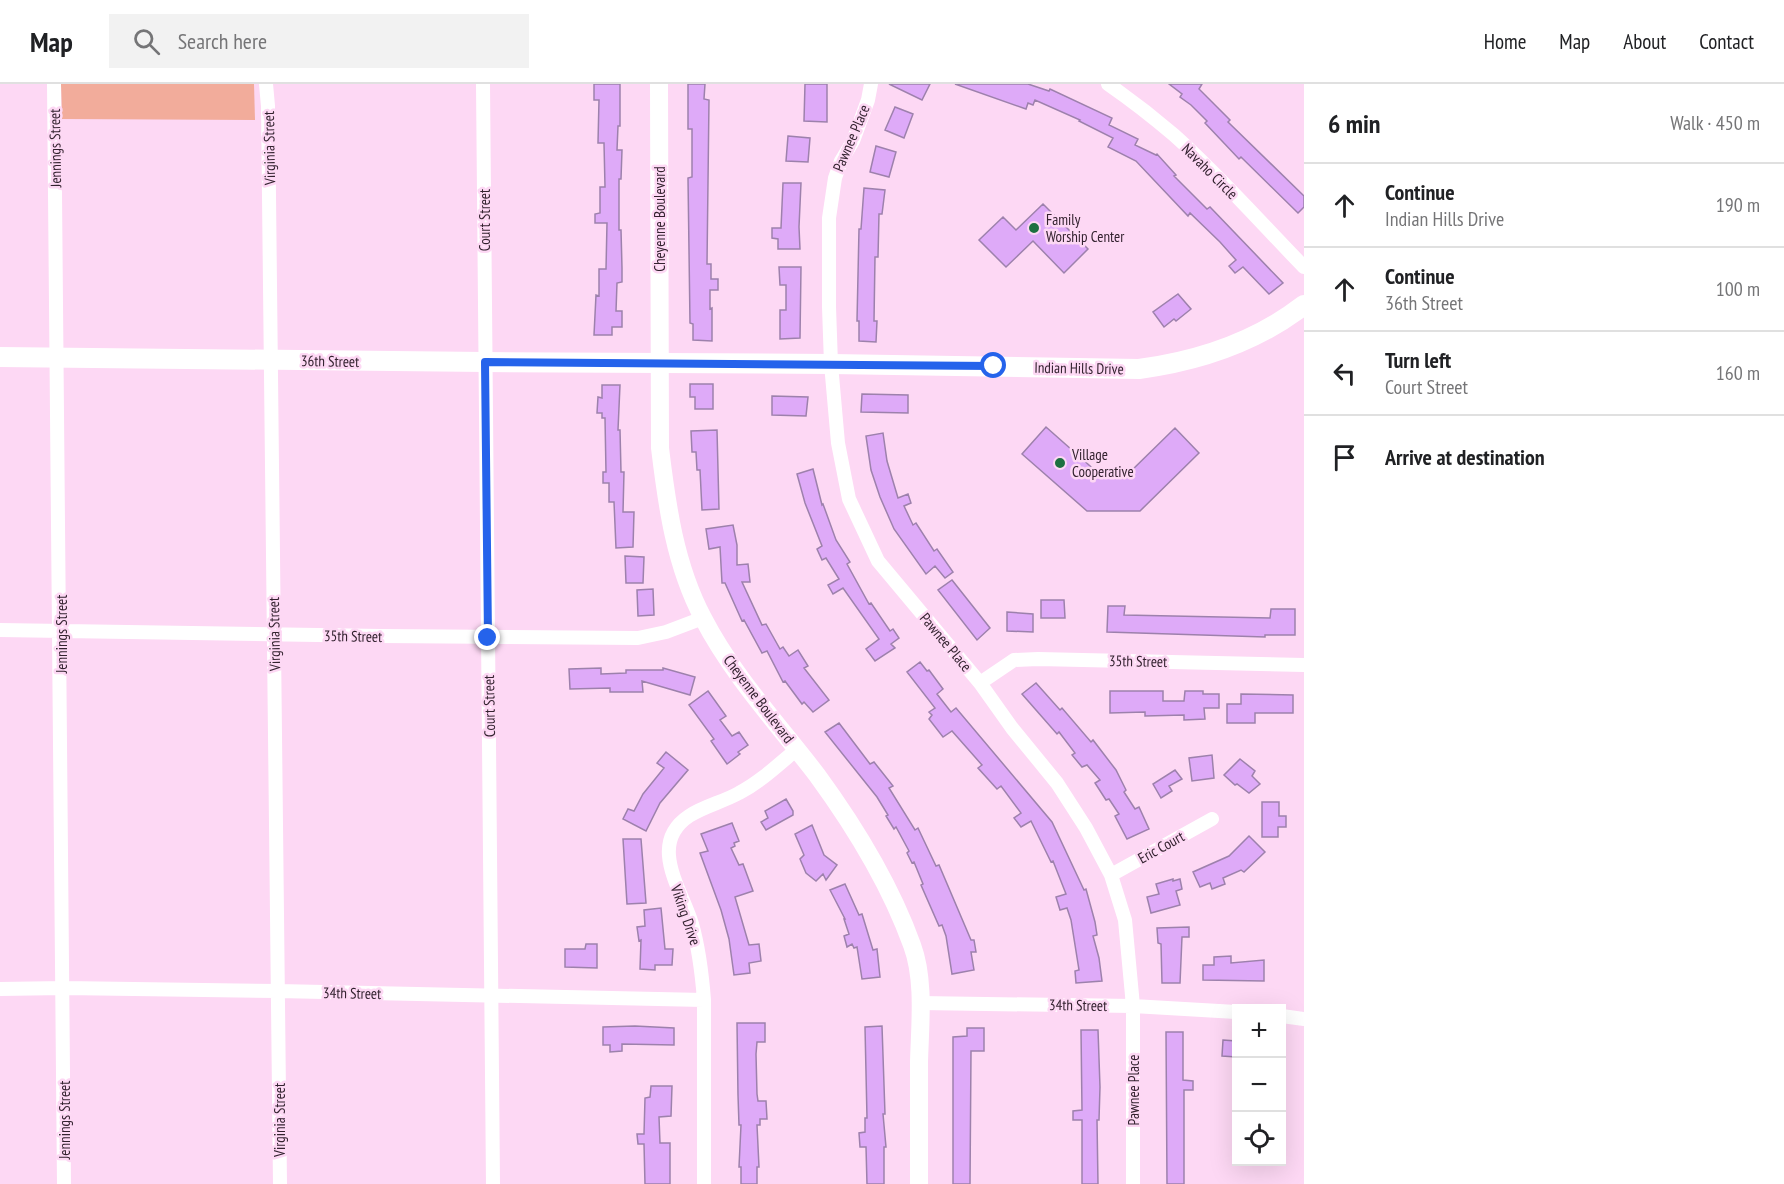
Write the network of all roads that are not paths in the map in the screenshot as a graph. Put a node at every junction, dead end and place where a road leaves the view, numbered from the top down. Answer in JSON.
{"nodes":[{"id":1,"x":54,"y":84,"type":"edge"},
{"id":2,"x":266,"y":84,"type":"edge"},
{"id":3,"x":483,"y":84,"type":"edge"},
{"id":4,"x":659,"y":84,"type":"edge"},
{"id":5,"x":871,"y":84,"type":"edge"},
{"id":6,"x":1108,"y":84,"type":"edge"},
{"id":7,"x":1304,"y":267,"type":"edge"},
{"id":8,"x":1304,"y":304,"type":"edge"},
{"id":9,"x":0,"y":357,"type":"edge"},
{"id":10,"x":58,"y":357,"type":"junction"},
{"id":11,"x":272,"y":360,"type":"junction"},
{"id":12,"x":485,"y":362,"type":"junction"},
{"id":13,"x":659,"y":364,"type":"junction"},
{"id":14,"x":831,"y":364,"type":"junction"},
{"id":15,"x":703,"y":618,"type":"junction"},
{"id":16,"x":0,"y":630,"type":"edge"},
{"id":17,"x":61,"y":631,"type":"junction"},
{"id":18,"x":274,"y":635,"type":"junction"},
{"id":19,"x":488,"y":638,"type":"junction"},
{"id":20,"x":1304,"y":665,"type":"edge"},
{"id":21,"x":980,"y":683,"type":"junction"},
{"id":22,"x":797,"y":749,"type":"junction"},
{"id":23,"x":1212,"y":819,"type":"dead end"},
{"id":24,"x":1111,"y":875,"type":"junction"},
{"id":25,"x":64,"y":988,"type":"junction"},
{"id":26,"x":0,"y":989,"type":"edge"},
{"id":27,"x":278,"y":991,"type":"junction"},
{"id":28,"x":491,"y":996,"type":"junction"},
{"id":29,"x":705,"y":1000,"type":"junction"},
{"id":30,"x":920,"y":1003,"type":"junction"},
{"id":31,"x":1133,"y":1006,"type":"junction"},
{"id":32,"x":1232,"y":1012,"type":"edge"},
{"id":33,"x":1286,"y":1017,"type":"edge"},
{"id":34,"x":1304,"y":1019,"type":"edge"},
{"id":35,"x":64,"y":1184,"type":"edge"},
{"id":36,"x":280,"y":1184,"type":"edge"},
{"id":37,"x":493,"y":1184,"type":"edge"},
{"id":38,"x":704,"y":1184,"type":"edge"},
{"id":39,"x":919,"y":1184,"type":"edge"},
{"id":40,"x":1133,"y":1184,"type":"edge"}],
"edges":[{"from":1,"to":10,"type":"street","name":"Jennings Street"},
{"from":2,"to":11,"type":"street","name":"Virginia Street"},
{"from":3,"to":12,"type":"street","name":"Court Street"},
{"from":4,"to":13,"type":"street","name":"Cheyenne Boulevard"},
{"from":5,"to":14,"type":"street","name":"Pawnee Place"},
{"from":6,"to":7,"type":"street","name":"Navaho Circle"},
{"from":8,"to":14,"type":"main road","name":"Indian Hills Drive"},
{"from":9,"to":10,"type":"main road","name":"36th Street"},
{"from":10,"to":11,"type":"main road","name":"36th Street"},
{"from":10,"to":17,"type":"street","name":"Jennings Street"},
{"from":11,"to":12,"type":"main road","name":"36th Street"},
{"from":11,"to":18,"type":"street","name":"Virginia Street"},
{"from":12,"to":13,"type":"main road","name":"36th Street"},
{"from":12,"to":19,"type":"street","name":"Court Street"},
{"from":13,"to":14,"type":"main road","name":"Indian Hills Drive"},
{"from":13,"to":15,"type":"street","name":"Cheyenne Boulevard"},
{"from":14,"to":21,"type":"street","name":"Pawnee Place"},
{"from":15,"to":19,"type":"street","name":"35th Street"},
{"from":15,"to":22,"type":"street","name":"Cheyenne Boulevard"},
{"from":16,"to":17,"type":"street","name":"35th Street"},
{"from":17,"to":18,"type":"street","name":"35th Street"},
{"from":17,"to":25,"type":"street","name":"Jennings Street"},
{"from":18,"to":19,"type":"street","name":"35th Street"},
{"from":18,"to":27,"type":"street","name":"Virginia Street"},
{"from":19,"to":28,"type":"street","name":"Court Street"},
{"from":20,"to":21,"type":"street","name":"35th Street"},
{"from":21,"to":24,"type":"street","name":"Pawnee Place"},
{"from":22,"to":29,"type":"street","name":"Viking Drive"},
{"from":22,"to":30,"type":"street","name":"Cheyenne Boulevard"},
{"from":23,"to":24,"type":"street","name":"Eric Court"},
{"from":24,"to":31,"type":"street","name":"Pawnee Place"},
{"from":25,"to":26,"type":"street","name":"34th Street"},
{"from":25,"to":27,"type":"street","name":"34th Street"},
{"from":25,"to":35,"type":"street","name":"Jennings Street"},
{"from":27,"to":28,"type":"street","name":"34th Street"},
{"from":27,"to":36,"type":"street","name":"Virginia Street"},
{"from":28,"to":29,"type":"street","name":"34th Street"},
{"from":28,"to":37,"type":"street","name":"Court Street"},
{"from":29,"to":38,"type":"street","name":"Viking Drive"},
{"from":30,"to":31,"type":"street","name":"34th Street"},
{"from":30,"to":39,"type":"street","name":"Cheyenne Boulevard"},
{"from":31,"to":32,"type":"street","name":"34th Street"},
{"from":31,"to":40,"type":"street","name":"Pawnee Place"},
{"from":33,"to":34,"type":"street"}]}
